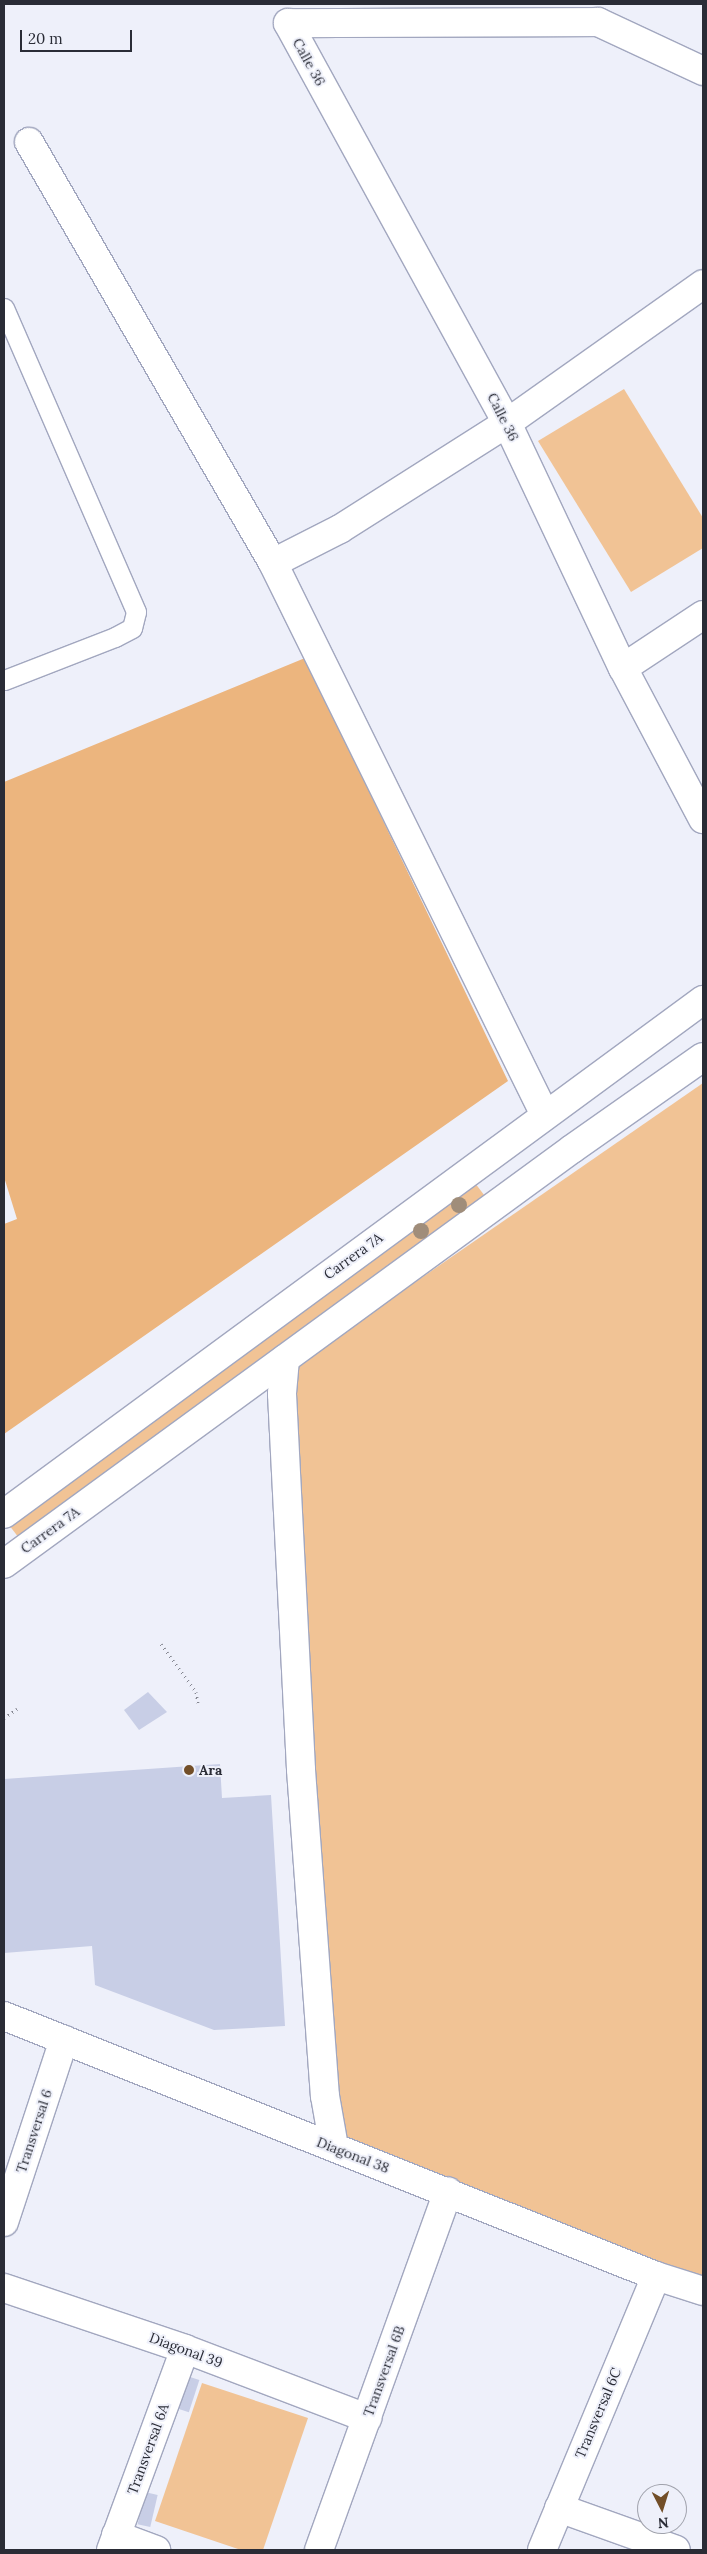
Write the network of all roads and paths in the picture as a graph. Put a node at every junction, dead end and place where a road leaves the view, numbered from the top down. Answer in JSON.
{"nodes":[{"id":1,"x":703,"y":71,"type":"edge"},
{"id":2,"x":28,"y":142,"type":"dead end"},
{"id":3,"x":703,"y":284,"type":"edge"},
{"id":4,"x":4,"y":308,"type":"edge"},
{"id":5,"x":508,"y":423,"type":"junction"},
{"id":6,"x":272,"y":564,"type":"junction"},
{"id":7,"x":703,"y":614,"type":"edge"},
{"id":8,"x":623,"y":668,"type":"junction"},
{"id":9,"x":4,"y":680,"type":"edge"},
{"id":10,"x":703,"y":819,"type":"edge"},
{"id":11,"x":703,"y":1000,"type":"edge"},
{"id":12,"x":703,"y":1057,"type":"edge"},
{"id":13,"x":545,"y":1115,"type":"junction"},
{"id":14,"x":285,"y":1359,"type":"junction"},
{"id":15,"x":4,"y":1514,"type":"edge"},
{"id":16,"x":4,"y":1564,"type":"edge"},
{"id":17,"x":161,"y":1644,"type":"dead end"},
{"id":18,"x":198,"y":1704,"type":"dead end"},
{"id":19,"x":17,"y":1709,"type":"dead end"},
{"id":20,"x":4,"y":1718,"type":"edge"},
{"id":21,"x":4,"y":2016,"type":"edge"},
{"id":22,"x":64,"y":2040,"type":"junction"},
{"id":23,"x":334,"y":2147,"type":"junction"},
{"id":24,"x":448,"y":2191,"type":"junction"},
{"id":25,"x":4,"y":2222,"type":"edge"},
{"id":26,"x":656,"y":2276,"type":"junction"},
{"id":27,"x":4,"y":2288,"type":"edge"},
{"id":28,"x":703,"y":2291,"type":"edge"},
{"id":29,"x":184,"y":2349,"type":"junction"},
{"id":30,"x":367,"y":2418,"type":"junction"},
{"id":31,"x":559,"y":2508,"type":"junction"},
{"id":32,"x":114,"y":2543,"type":"edge"},
{"id":33,"x":156,"y":2550,"type":"edge"},
{"id":34,"x":319,"y":2550,"type":"edge"},
{"id":35,"x":542,"y":2550,"type":"edge"},
{"id":36,"x":676,"y":2550,"type":"edge"}],
"edges":[{"from":1,"to":5,"type":"street","name":"Calle 36"},
{"from":2,"to":6,"type":"street"},
{"from":3,"to":5,"type":"street"},
{"from":4,"to":9,"type":"lane"},
{"from":5,"to":6,"type":"street"},
{"from":5,"to":8,"type":"street","name":"Calle 36"},
{"from":6,"to":13,"type":"street"},
{"from":7,"to":8,"type":"street"},
{"from":8,"to":10,"type":"street","name":"Calle 36"},
{"from":11,"to":13,"type":"street","name":"Carrera 7A"},
{"from":12,"to":14,"type":"street","name":"Carrera 7A"},
{"from":13,"to":15,"type":"street","name":"Carrera 7A"},
{"from":14,"to":16,"type":"street","name":"Carrera 7A"},
{"from":14,"to":23,"type":"street"},
{"from":17,"to":18,"type":"path"},
{"from":19,"to":20,"type":"path"},
{"from":21,"to":22,"type":"street","name":"Diagonal 38"},
{"from":22,"to":23,"type":"street","name":"Diagonal 38"},
{"from":22,"to":25,"type":"street","name":"Transversal 6"},
{"from":23,"to":24,"type":"street","name":"Diagonal 38"},
{"from":24,"to":26,"type":"street","name":"Diagonal 38"},
{"from":24,"to":30,"type":"street","name":"Transversal 6B"},
{"from":26,"to":28,"type":"street","name":"Diagonal 38"},
{"from":26,"to":31,"type":"street","name":"Transversal 6C"},
{"from":27,"to":29,"type":"street","name":"Diagonal 39"},
{"from":29,"to":30,"type":"street","name":"Diagonal 39"},
{"from":29,"to":32,"type":"street","name":"Transversal 6A"},
{"from":30,"to":34,"type":"street","name":"Transversal 6B"},
{"from":31,"to":35,"type":"street","name":"Transversal 6C"},
{"from":31,"to":36,"type":"street"},
{"from":32,"to":33,"type":"street"}]}
